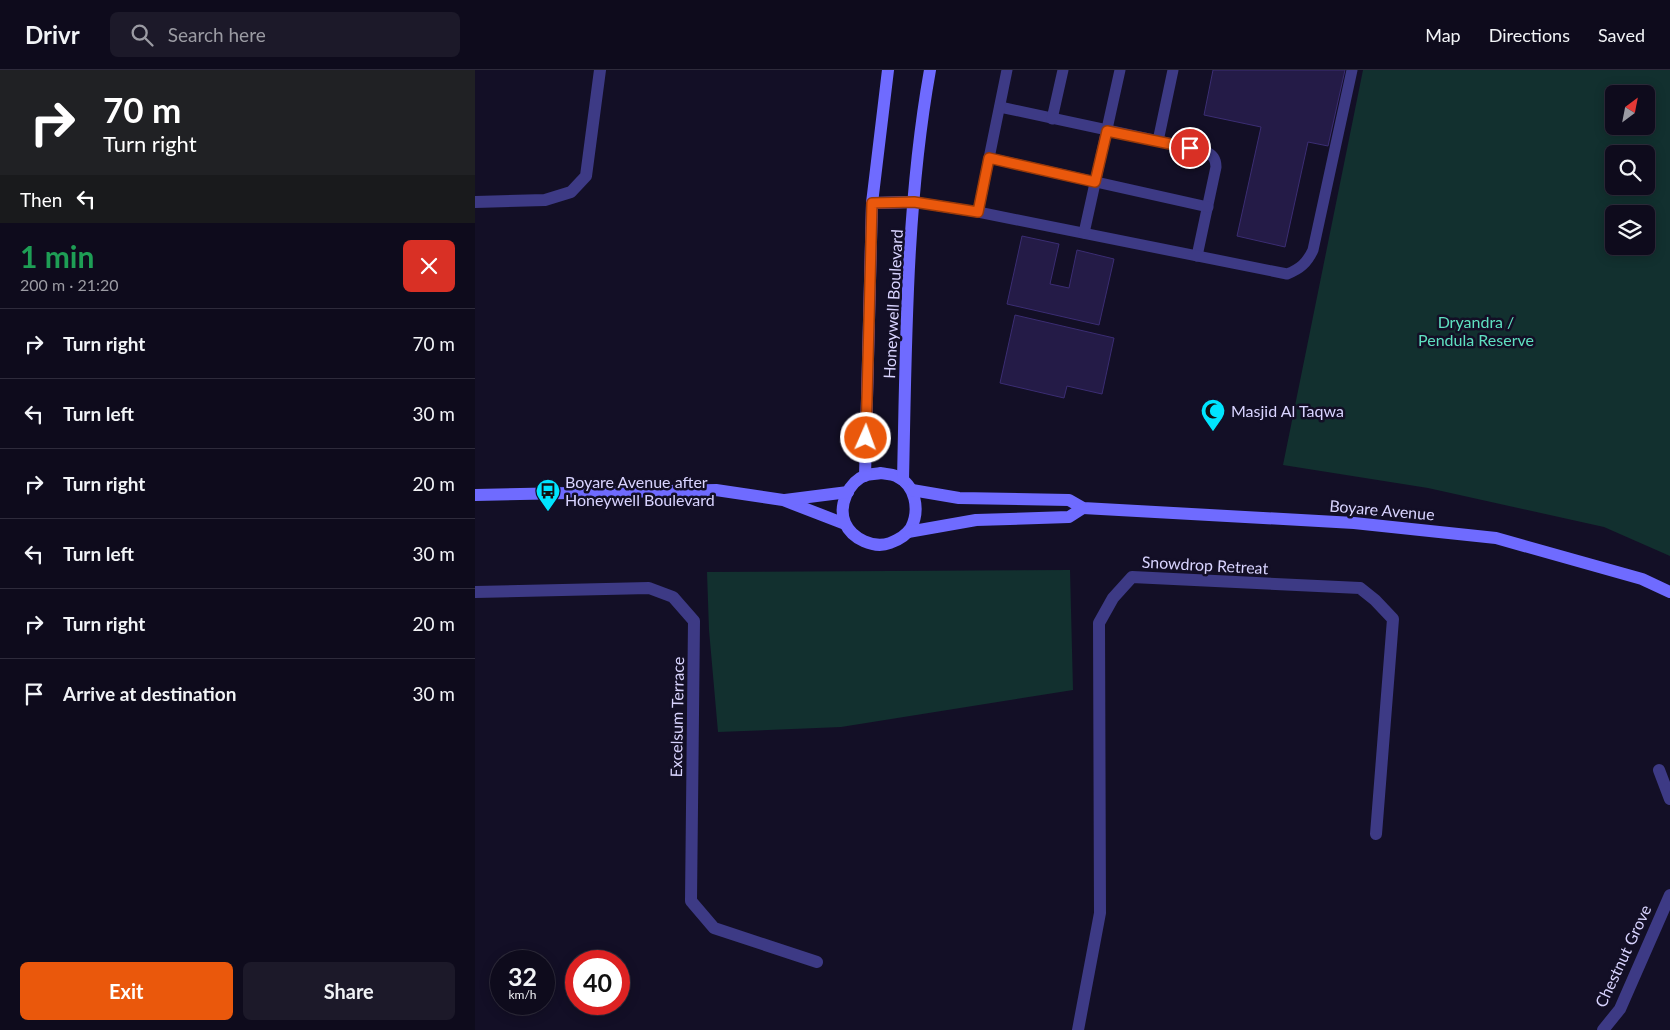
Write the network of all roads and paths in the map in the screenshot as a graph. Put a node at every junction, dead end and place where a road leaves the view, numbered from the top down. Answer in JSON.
{"nodes":[{"id":1,"x":600,"y":70,"type":"edge"},
{"id":2,"x":888,"y":70,"type":"edge"},
{"id":3,"x":930,"y":70,"type":"edge"},
{"id":4,"x":1007,"y":70,"type":"edge"},
{"id":5,"x":1063,"y":70,"type":"edge"},
{"id":6,"x":1120,"y":70,"type":"edge"},
{"id":7,"x":1173,"y":70,"type":"edge"},
{"id":8,"x":1352,"y":70,"type":"edge"},
{"id":9,"x":1000,"y":108,"type":"junction"},
{"id":10,"x":1052,"y":119,"type":"junction"},
{"id":11,"x":1107,"y":131,"type":"junction"},
{"id":12,"x":1158,"y":141,"type":"junction"},
{"id":13,"x":989,"y":158,"type":"junction"},
{"id":14,"x":1095,"y":182,"type":"junction"},
{"id":15,"x":475,"y":202,"type":"edge"},
{"id":16,"x":914,"y":202,"type":"junction"},
{"id":17,"x":872,"y":203,"type":"junction"},
{"id":18,"x":1208,"y":207,"type":"junction"},
{"id":19,"x":978,"y":212,"type":"junction"},
{"id":20,"x":1084,"y":233,"type":"junction"},
{"id":21,"x":1197,"y":256,"type":"junction"},
{"id":22,"x":865,"y":476,"type":"junction"},
{"id":23,"x":903,"y":480,"type":"junction"},
{"id":24,"x":912,"y":490,"type":"junction"},
{"id":25,"x":848,"y":492,"type":"junction"},
{"id":26,"x":475,"y":495,"type":"edge"},
{"id":27,"x":783,"y":500,"type":"junction"},
{"id":28,"x":1083,"y":508,"type":"junction"},
{"id":29,"x":845,"y":524,"type":"junction"},
{"id":30,"x":908,"y":532,"type":"junction"},
{"id":31,"x":475,"y":592,"type":"edge"},
{"id":32,"x":1670,"y":592,"type":"edge"},
{"id":33,"x":1659,"y":770,"type":"dead end"},
{"id":34,"x":1670,"y":799,"type":"edge"},
{"id":35,"x":1376,"y":834,"type":"dead end"},
{"id":36,"x":1670,"y":895,"type":"edge"},
{"id":37,"x":817,"y":962,"type":"dead end"},
{"id":38,"x":1078,"y":1030,"type":"edge"},
{"id":39,"x":1603,"y":1030,"type":"edge"}],
"edges":[{"from":1,"to":15,"type":"street"},
{"from":2,"to":17,"type":"street","name":"Honeywell Boulevard"},
{"from":3,"to":16,"type":"street","name":"Honeywell Boulevard"},
{"from":4,"to":9,"type":"lane"},
{"from":5,"to":10,"type":"lane"},
{"from":6,"to":11,"type":"lane"},
{"from":7,"to":12,"type":"lane"},
{"from":8,"to":21,"type":"lane"},
{"from":9,"to":10,"type":"lane"},
{"from":9,"to":13,"type":"lane"},
{"from":10,"to":11,"type":"lane"},
{"from":11,"to":12,"type":"lane"},
{"from":11,"to":14,"type":"lane"},
{"from":12,"to":18,"type":"lane"},
{"from":13,"to":14,"type":"lane"},
{"from":13,"to":19,"type":"lane"},
{"from":14,"to":18,"type":"lane"},
{"from":14,"to":20,"type":"lane"},
{"from":16,"to":17,"type":"street"},
{"from":16,"to":19,"type":"lane"},
{"from":16,"to":23,"type":"street","name":"Honeywell Boulevard"},
{"from":17,"to":22,"type":"street","name":"Honeywell Boulevard"},
{"from":18,"to":21,"type":"lane"},
{"from":19,"to":20,"type":"lane"},
{"from":20,"to":21,"type":"lane"},
{"from":22,"to":23,"type":"street"},
{"from":22,"to":25,"type":"street"},
{"from":23,"to":24,"type":"street"},
{"from":24,"to":28,"type":"street","name":"Boyare Avenue"},
{"from":24,"to":30,"type":"street"},
{"from":25,"to":27,"type":"street"},
{"from":25,"to":29,"type":"street"},
{"from":26,"to":27,"type":"street"},
{"from":27,"to":29,"type":"street"},
{"from":28,"to":30,"type":"street","name":"Boyare Avenue"},
{"from":28,"to":32,"type":"street","name":"Boyare Avenue"},
{"from":29,"to":30,"type":"street"},
{"from":31,"to":37,"type":"street","name":"Excelsum Terrace"},
{"from":33,"to":34,"type":"street"},
{"from":35,"to":38,"type":"street","name":"Snowdrop Retreat"},
{"from":36,"to":39,"type":"street","name":"Chestnut Grove"}]}
